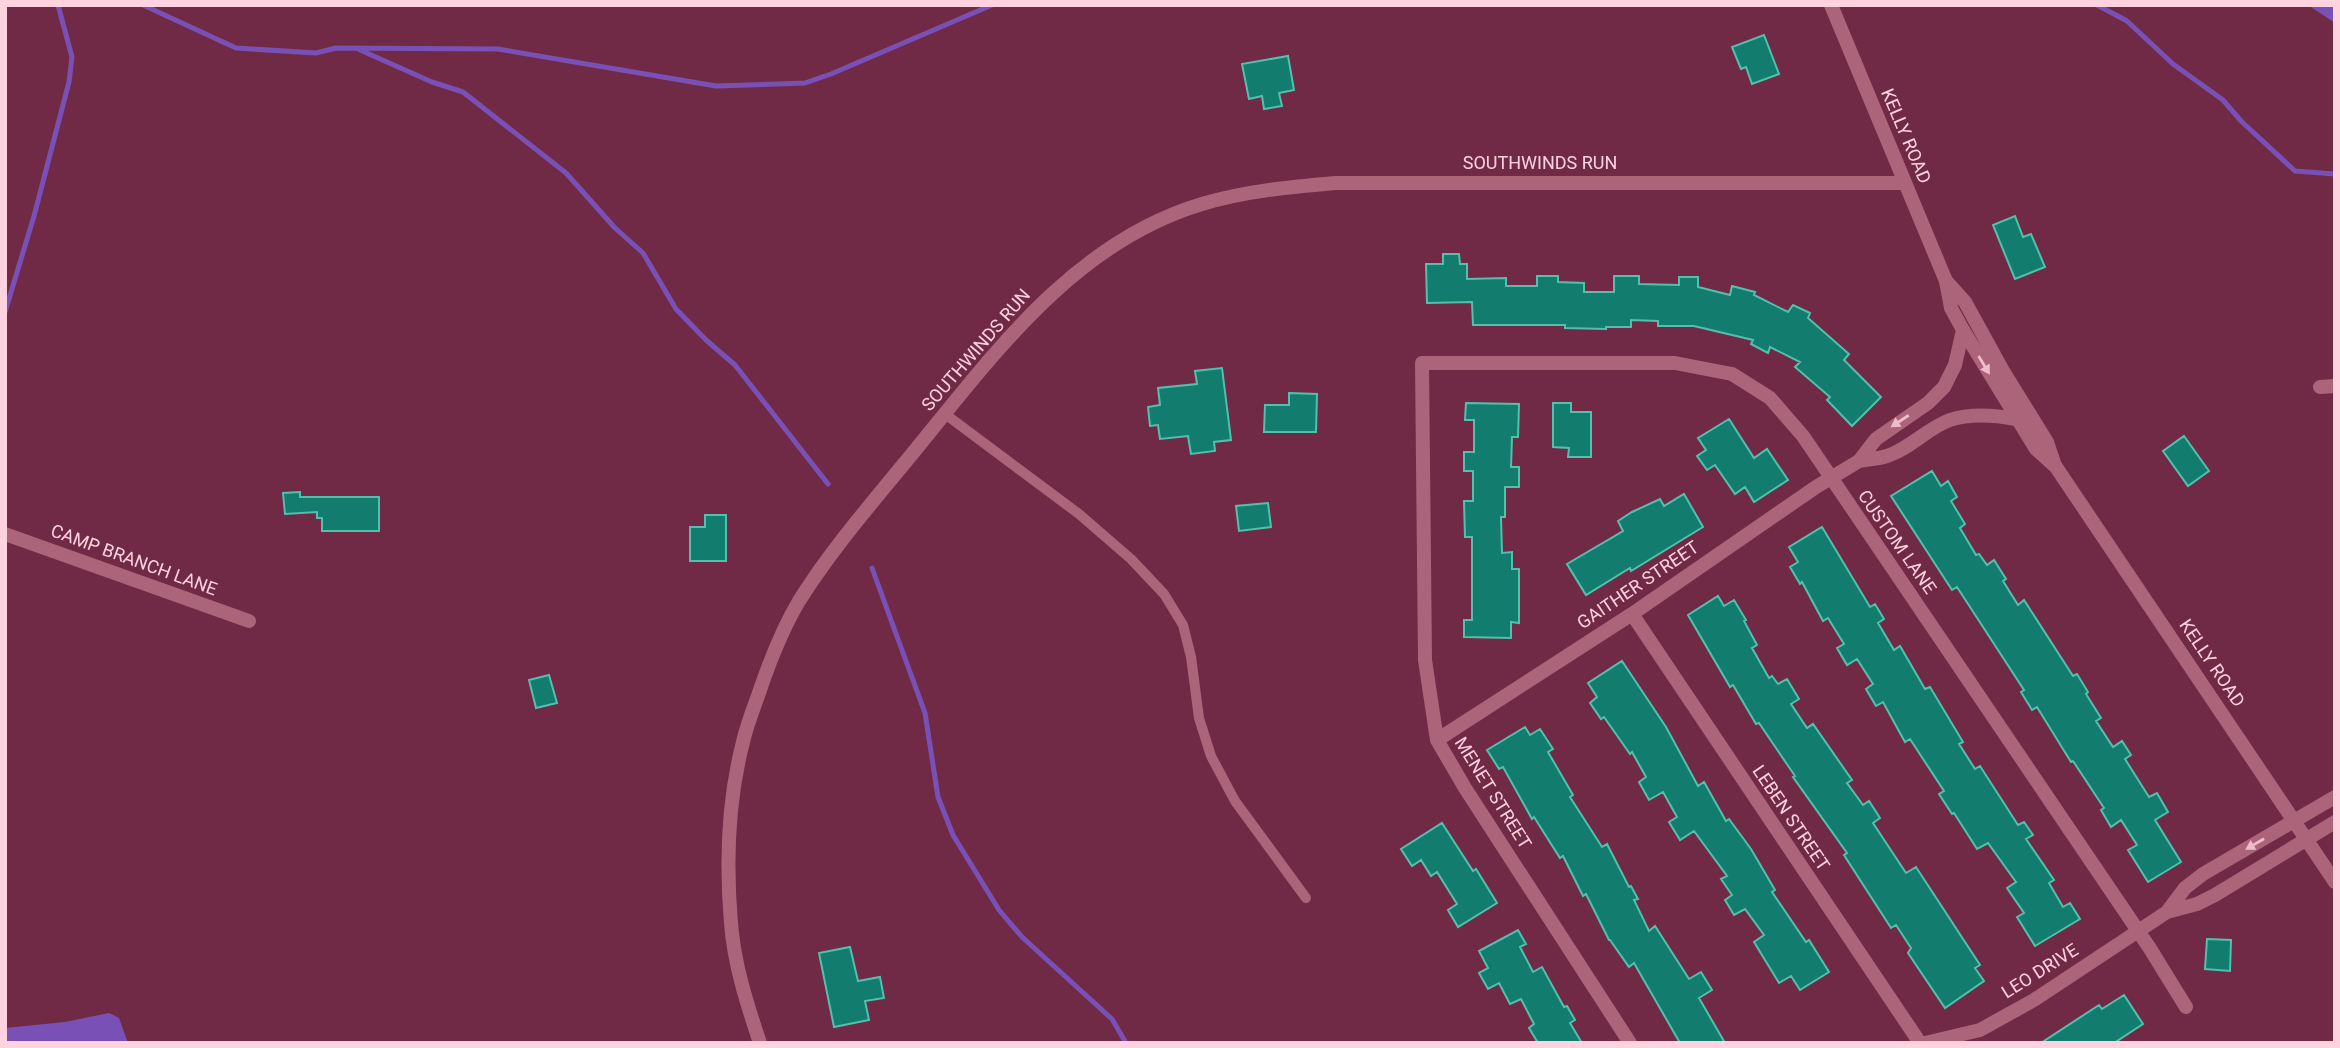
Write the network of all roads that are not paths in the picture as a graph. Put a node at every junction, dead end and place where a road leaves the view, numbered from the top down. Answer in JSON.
{"nodes":[{"id":1,"x":1831,"y":5,"type":"edge"},
{"id":2,"x":1905,"y":183,"type":"junction"},
{"id":3,"x":1946,"y":281,"type":"junction"},
{"id":4,"x":1963,"y":330,"type":"junction"},
{"id":5,"x":1422,"y":363,"type":"joint"},
{"id":6,"x":2335,"y":386,"type":"edge"},
{"id":7,"x":2319,"y":387,"type":"dead end"},
{"id":8,"x":945,"y":414,"type":"junction"},
{"id":9,"x":2016,"y":419,"type":"junction"},
{"id":10,"x":1859,"y":461,"type":"junction"},
{"id":11,"x":2056,"y":467,"type":"junction"},
{"id":12,"x":1830,"y":478,"type":"junction"},
{"id":13,"x":5,"y":534,"type":"edge"},
{"id":14,"x":1632,"y":614,"type":"junction"},
{"id":15,"x":249,"y":621,"type":"dead end"},
{"id":16,"x":1437,"y":740,"type":"junction"},
{"id":17,"x":2335,"y":797,"type":"edge"},
{"id":18,"x":2295,"y":821,"type":"junction"},
{"id":19,"x":2335,"y":822,"type":"edge"},
{"id":20,"x":2308,"y":839,"type":"junction"},
{"id":21,"x":2335,"y":882,"type":"edge"},
{"id":22,"x":1306,"y":898,"type":"dead end"},
{"id":23,"x":2167,"y":912,"type":"junction"},
{"id":24,"x":2137,"y":931,"type":"junction"},
{"id":25,"x":2186,"y":1007,"type":"dead end"},
{"id":26,"x":760,"y":1043,"type":"edge"},
{"id":27,"x":1630,"y":1043,"type":"edge"},
{"id":28,"x":1920,"y":1043,"type":"edge"},
{"id":29,"x":1925,"y":1043,"type":"edge"}],
"edges":[{"from":1,"to":2,"type":"street","name":"KELLY ROAD"},
{"from":2,"to":3,"type":"street","name":"KELLY ROAD"},
{"from":2,"to":8,"type":"street","name":"SOUTHWINDS RUN"},
{"from":3,"to":4,"type":"street","name":"KELLY ROAD"},
{"from":3,"to":11,"type":"street","name":"KELLY ROAD"},
{"from":4,"to":9,"type":"street","name":"KELLY ROAD","one_way":true},
{"from":4,"to":10,"type":"street","name":"GAITHER STREET","one_way":true},
{"from":5,"to":12,"type":"street","name":"CUSTOM LANE"},
{"from":5,"to":16,"type":"street","name":"MENET STREET"},
{"from":6,"to":7,"type":"street"},
{"from":8,"to":22,"type":"lane"},
{"from":8,"to":26,"type":"street","name":"SOUTHWINDS RUN"},
{"from":9,"to":10,"type":"street","name":"GAITHER STREET"},
{"from":9,"to":11,"type":"street","name":"KELLY ROAD"},
{"from":10,"to":12,"type":"street","name":"GAITHER STREET"},
{"from":11,"to":18,"type":"street","name":"KELLY ROAD"},
{"from":12,"to":14,"type":"street","name":"GAITHER STREET"},
{"from":12,"to":24,"type":"street","name":"CUSTOM LANE"},
{"from":13,"to":15,"type":"street","name":"CAMP BRANCH LANE"},
{"from":14,"to":16,"type":"street","name":"GAITHER STREET"},
{"from":14,"to":28,"type":"street","name":"LEBEN STREET"},
{"from":16,"to":27,"type":"street","name":"MENET STREET"},
{"from":17,"to":18,"type":"street","name":"LEO DRIVE"},
{"from":18,"to":20,"type":"street","name":"KELLY ROAD"},
{"from":18,"to":23,"type":"street","name":"LEO DRIVE","one_way":true},
{"from":19,"to":20,"type":"street","name":"LEO DRIVE"},
{"from":20,"to":21,"type":"street","name":"KELLY ROAD"},
{"from":20,"to":23,"type":"street","name":"LEO DRIVE"},
{"from":23,"to":24,"type":"street","name":"LEO DRIVE"},
{"from":24,"to":25,"type":"street","name":"CUSTOM LANE"},
{"from":24,"to":29,"type":"street","name":"LEO DRIVE"}]}
